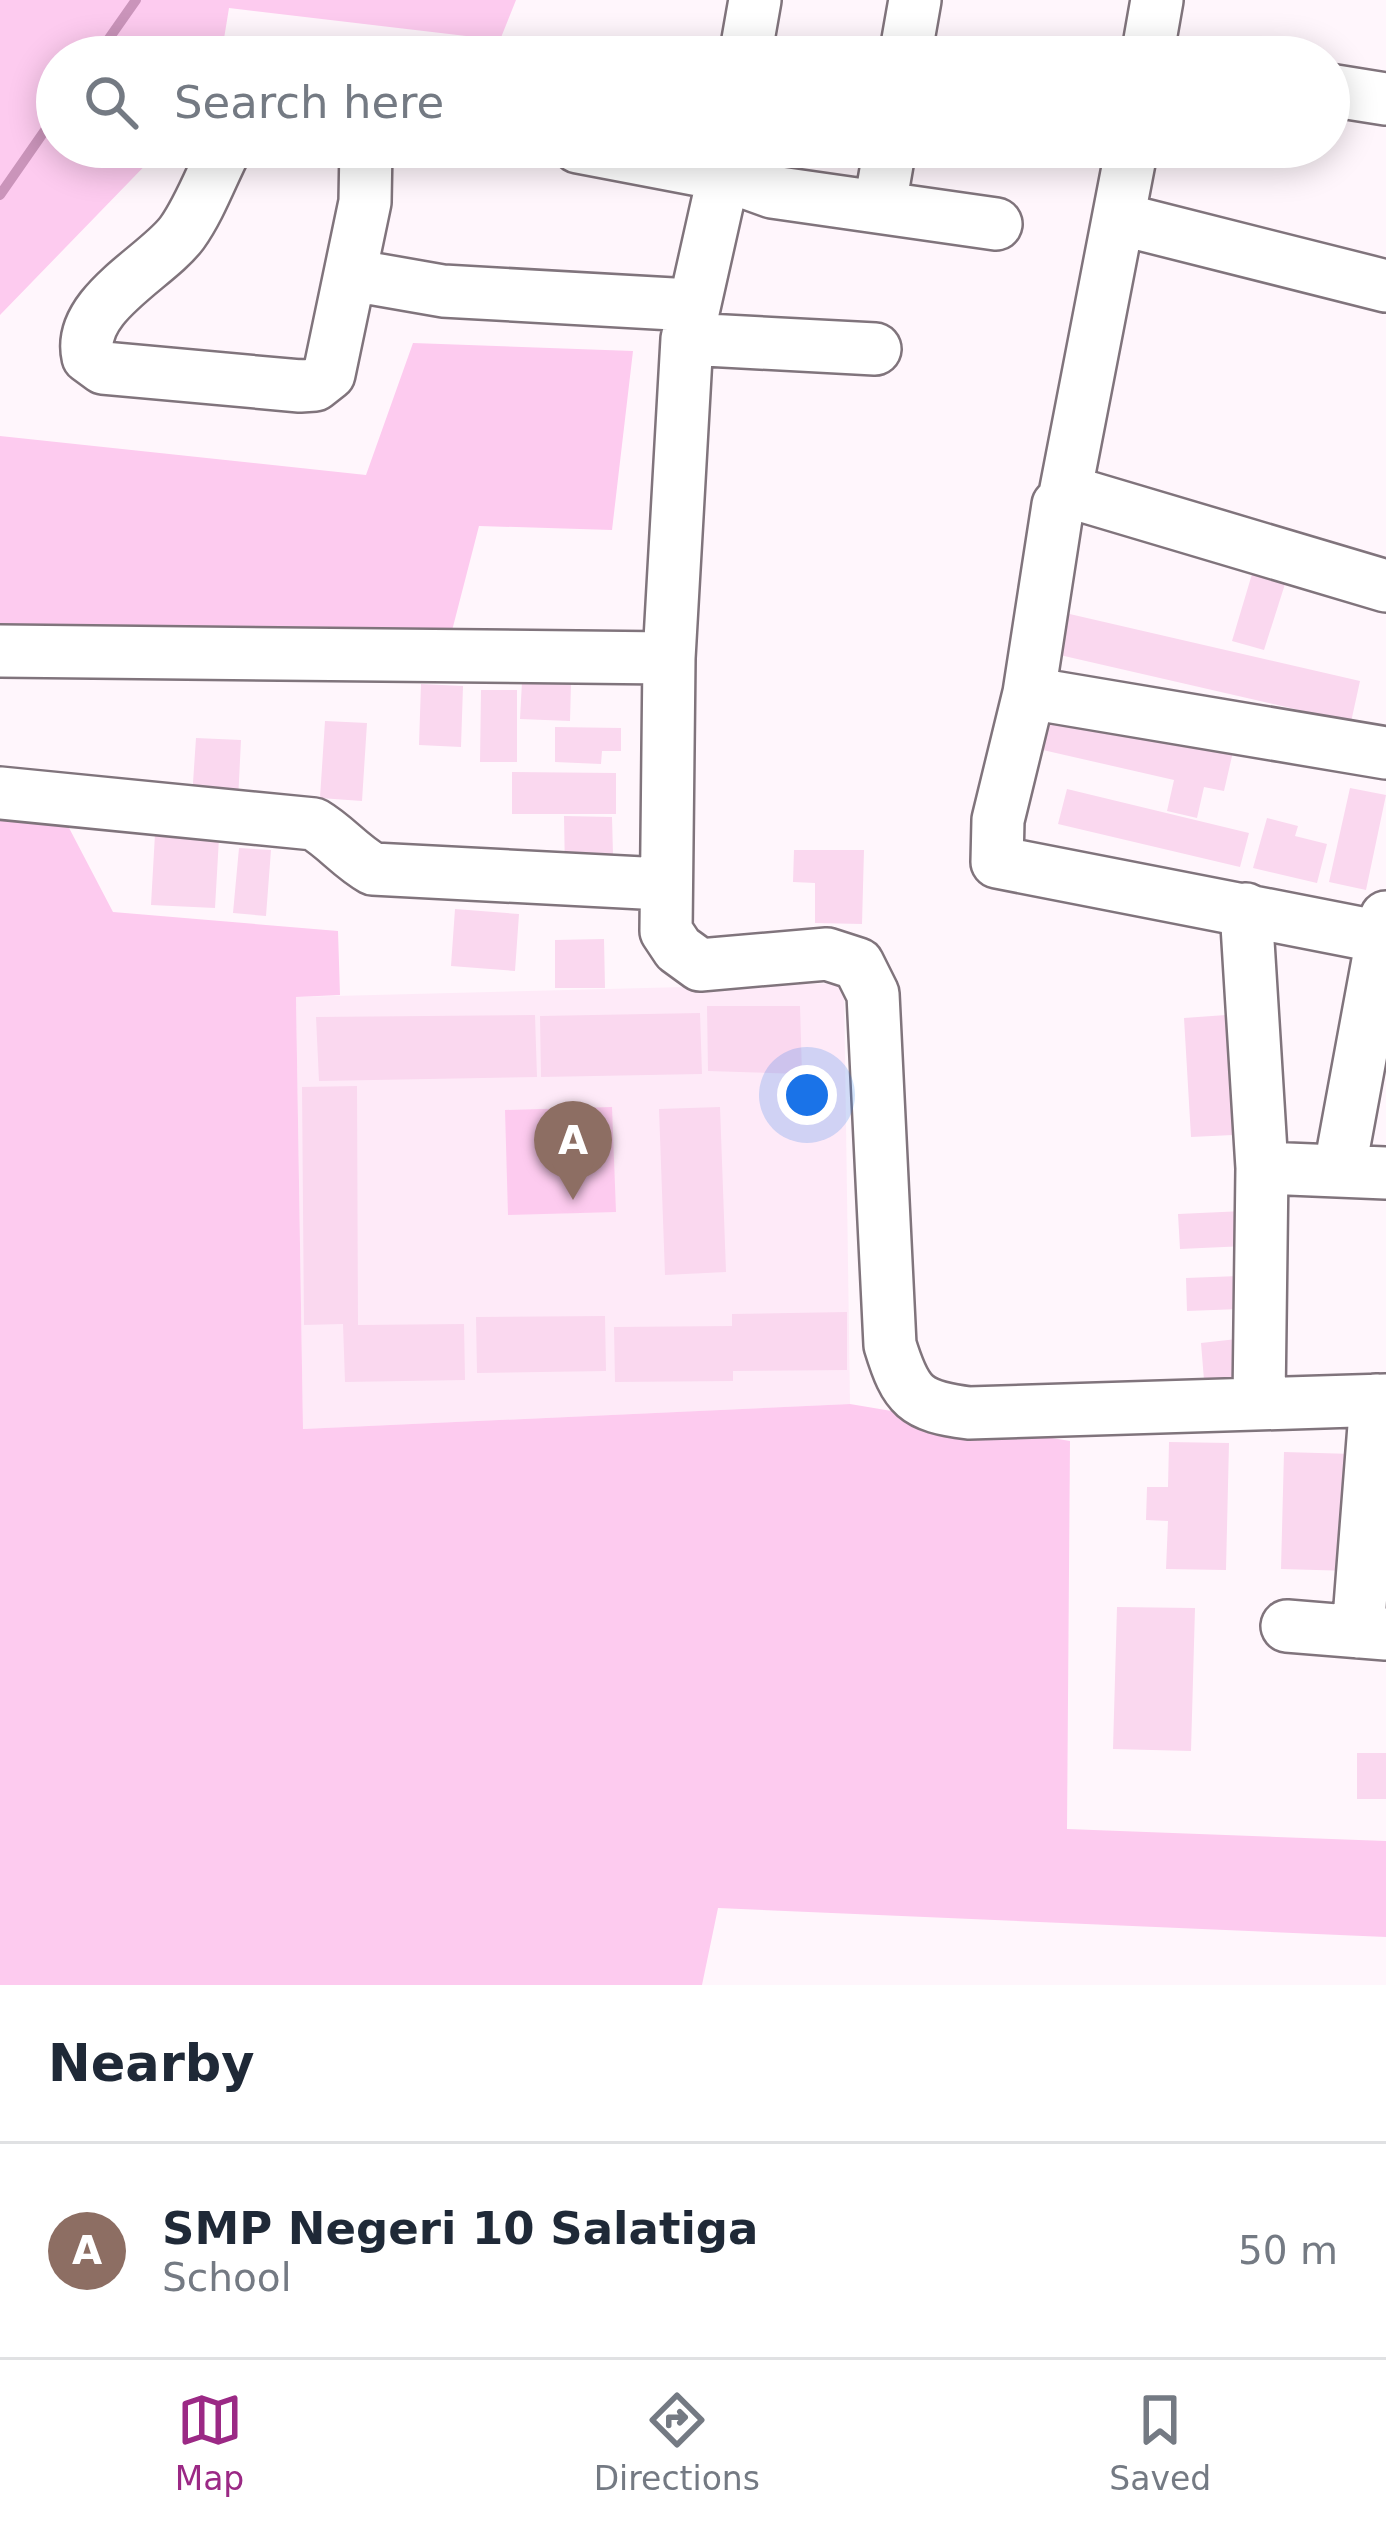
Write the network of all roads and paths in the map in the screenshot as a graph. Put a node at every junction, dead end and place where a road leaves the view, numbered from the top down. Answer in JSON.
{"nodes":[{"id":1,"x":754,"y":0,"type":"edge"},
{"id":2,"x":915,"y":0,"type":"edge"},
{"id":3,"x":1157,"y":0,"type":"edge"},
{"id":4,"x":748,"y":36,"type":"edge"},
{"id":5,"x":909,"y":36,"type":"edge"},
{"id":6,"x":1151,"y":36,"type":"edge"},
{"id":7,"x":1350,"y":93,"type":"edge"},
{"id":8,"x":1386,"y":99,"type":"edge"},
{"id":9,"x":215,"y":168,"type":"edge"},
{"id":10,"x":366,"y":168,"type":"edge"},
{"id":11,"x":726,"y":168,"type":"edge"},
{"id":12,"x":738,"y":168,"type":"edge"},
{"id":13,"x":886,"y":168,"type":"edge"},
{"id":14,"x":1128,"y":168,"type":"edge"},
{"id":15,"x":880,"y":206,"type":"junction"},
{"id":16,"x":1120,"y":219,"type":"junction"},
{"id":17,"x":996,"y":224,"type":"dead end"},
{"id":18,"x":350,"y":275,"type":"junction"},
{"id":19,"x":1386,"y":286,"type":"edge"},
{"id":20,"x":689,"y":322,"type":"junction"},
{"id":21,"x":874,"y":349,"type":"dead end"},
{"id":22,"x":1066,"y":494,"type":"junction"},
{"id":23,"x":1386,"y":586,"type":"edge"},
{"id":24,"x":0,"y":651,"type":"edge"},
{"id":25,"x":669,"y":658,"type":"junction"},
{"id":26,"x":1029,"y":693,"type":"junction"},
{"id":27,"x":1386,"y":753,"type":"edge"},
{"id":28,"x":0,"y":794,"type":"edge"},
{"id":29,"x":662,"y":884,"type":"junction"},
{"id":30,"x":1246,"y":909,"type":"junction"},
{"id":31,"x":1383,"y":927,"type":"edge"},
{"id":32,"x":1262,"y":1168,"type":"junction"},
{"id":33,"x":1363,"y":1170,"type":"edge"},
{"id":34,"x":1381,"y":1400,"type":"edge"},
{"id":35,"x":1259,"y":1402,"type":"junction"},
{"id":36,"x":1376,"y":1529,"type":"edge"},
{"id":37,"x":1287,"y":1626,"type":"dead end"},
{"id":38,"x":1372,"y":1633,"type":"edge"}],
"edges":[{"from":1,"to":4,"type":"street"},
{"from":2,"to":5,"type":"street"},
{"from":3,"to":6,"type":"street"},
{"from":7,"to":8,"type":"street"},
{"from":9,"to":18,"type":"street"},
{"from":10,"to":18,"type":"street"},
{"from":11,"to":20,"type":"street"},
{"from":12,"to":15,"type":"street"},
{"from":13,"to":15,"type":"street"},
{"from":14,"to":16,"type":"street"},
{"from":15,"to":17,"type":"street"},
{"from":16,"to":19,"type":"street"},
{"from":16,"to":22,"type":"street"},
{"from":18,"to":20,"type":"street"},
{"from":20,"to":21,"type":"street"},
{"from":20,"to":25,"type":"street"},
{"from":22,"to":23,"type":"street"},
{"from":22,"to":26,"type":"street"},
{"from":24,"to":25,"type":"street"},
{"from":25,"to":29,"type":"street"},
{"from":26,"to":27,"type":"street"},
{"from":26,"to":30,"type":"street"},
{"from":28,"to":29,"type":"street"},
{"from":29,"to":35,"type":"street"},
{"from":30,"to":31,"type":"street"},
{"from":30,"to":32,"type":"street"},
{"from":31,"to":33,"type":"street"},
{"from":32,"to":33,"type":"street"},
{"from":32,"to":35,"type":"street"},
{"from":34,"to":35,"type":"street"},
{"from":34,"to":36,"type":"street"},
{"from":36,"to":38,"type":"street"},
{"from":37,"to":38,"type":"street"}]}
